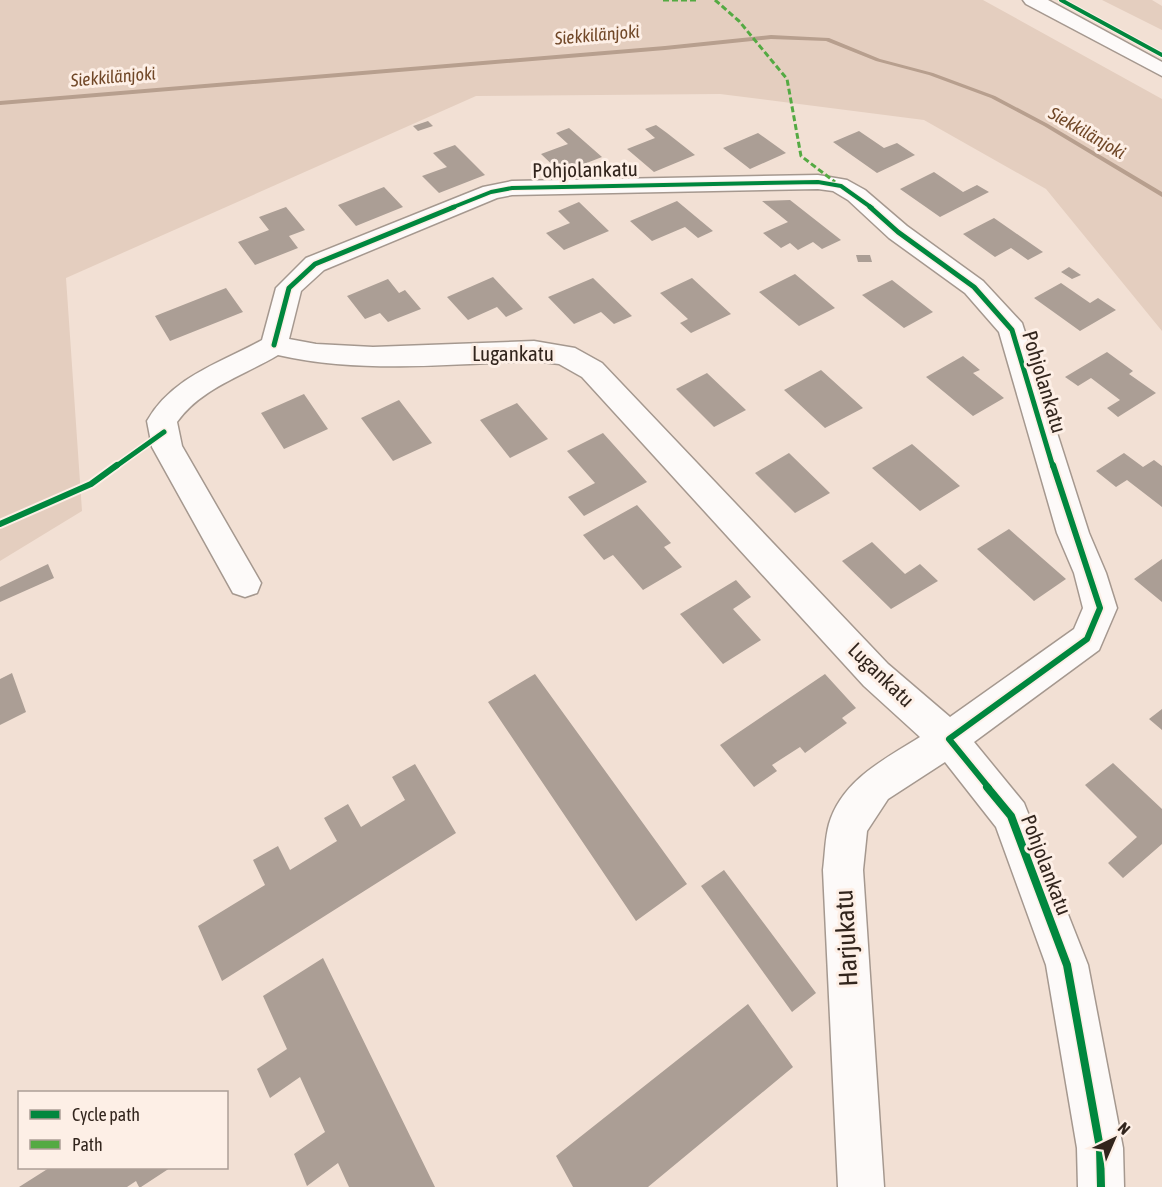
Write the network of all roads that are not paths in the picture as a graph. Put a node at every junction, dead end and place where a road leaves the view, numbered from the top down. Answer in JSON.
{"nodes":[{"id":1,"x":1033,"y":0,"type":"edge"},
{"id":2,"x":1162,"y":70,"type":"edge"},
{"id":3,"x":274,"y":345,"type":"junction"},
{"id":4,"x":245,"y":583,"type":"dead end"},
{"id":5,"x":950,"y":739,"type":"junction"},
{"id":6,"x":861,"y":1186,"type":"edge"},
{"id":7,"x":1101,"y":1187,"type":"edge"}],
"edges":[{"from":1,"to":2,"type":"street"},
{"from":3,"to":4,"type":"street"},
{"from":3,"to":5,"type":"street","name":"Lugankatu"},
{"from":3,"to":5,"type":"street","name":"Pohjolankatu"},
{"from":5,"to":6,"type":"street","name":"Harjukatu"},
{"from":5,"to":7,"type":"street","name":"Pohjolankatu"}]}
